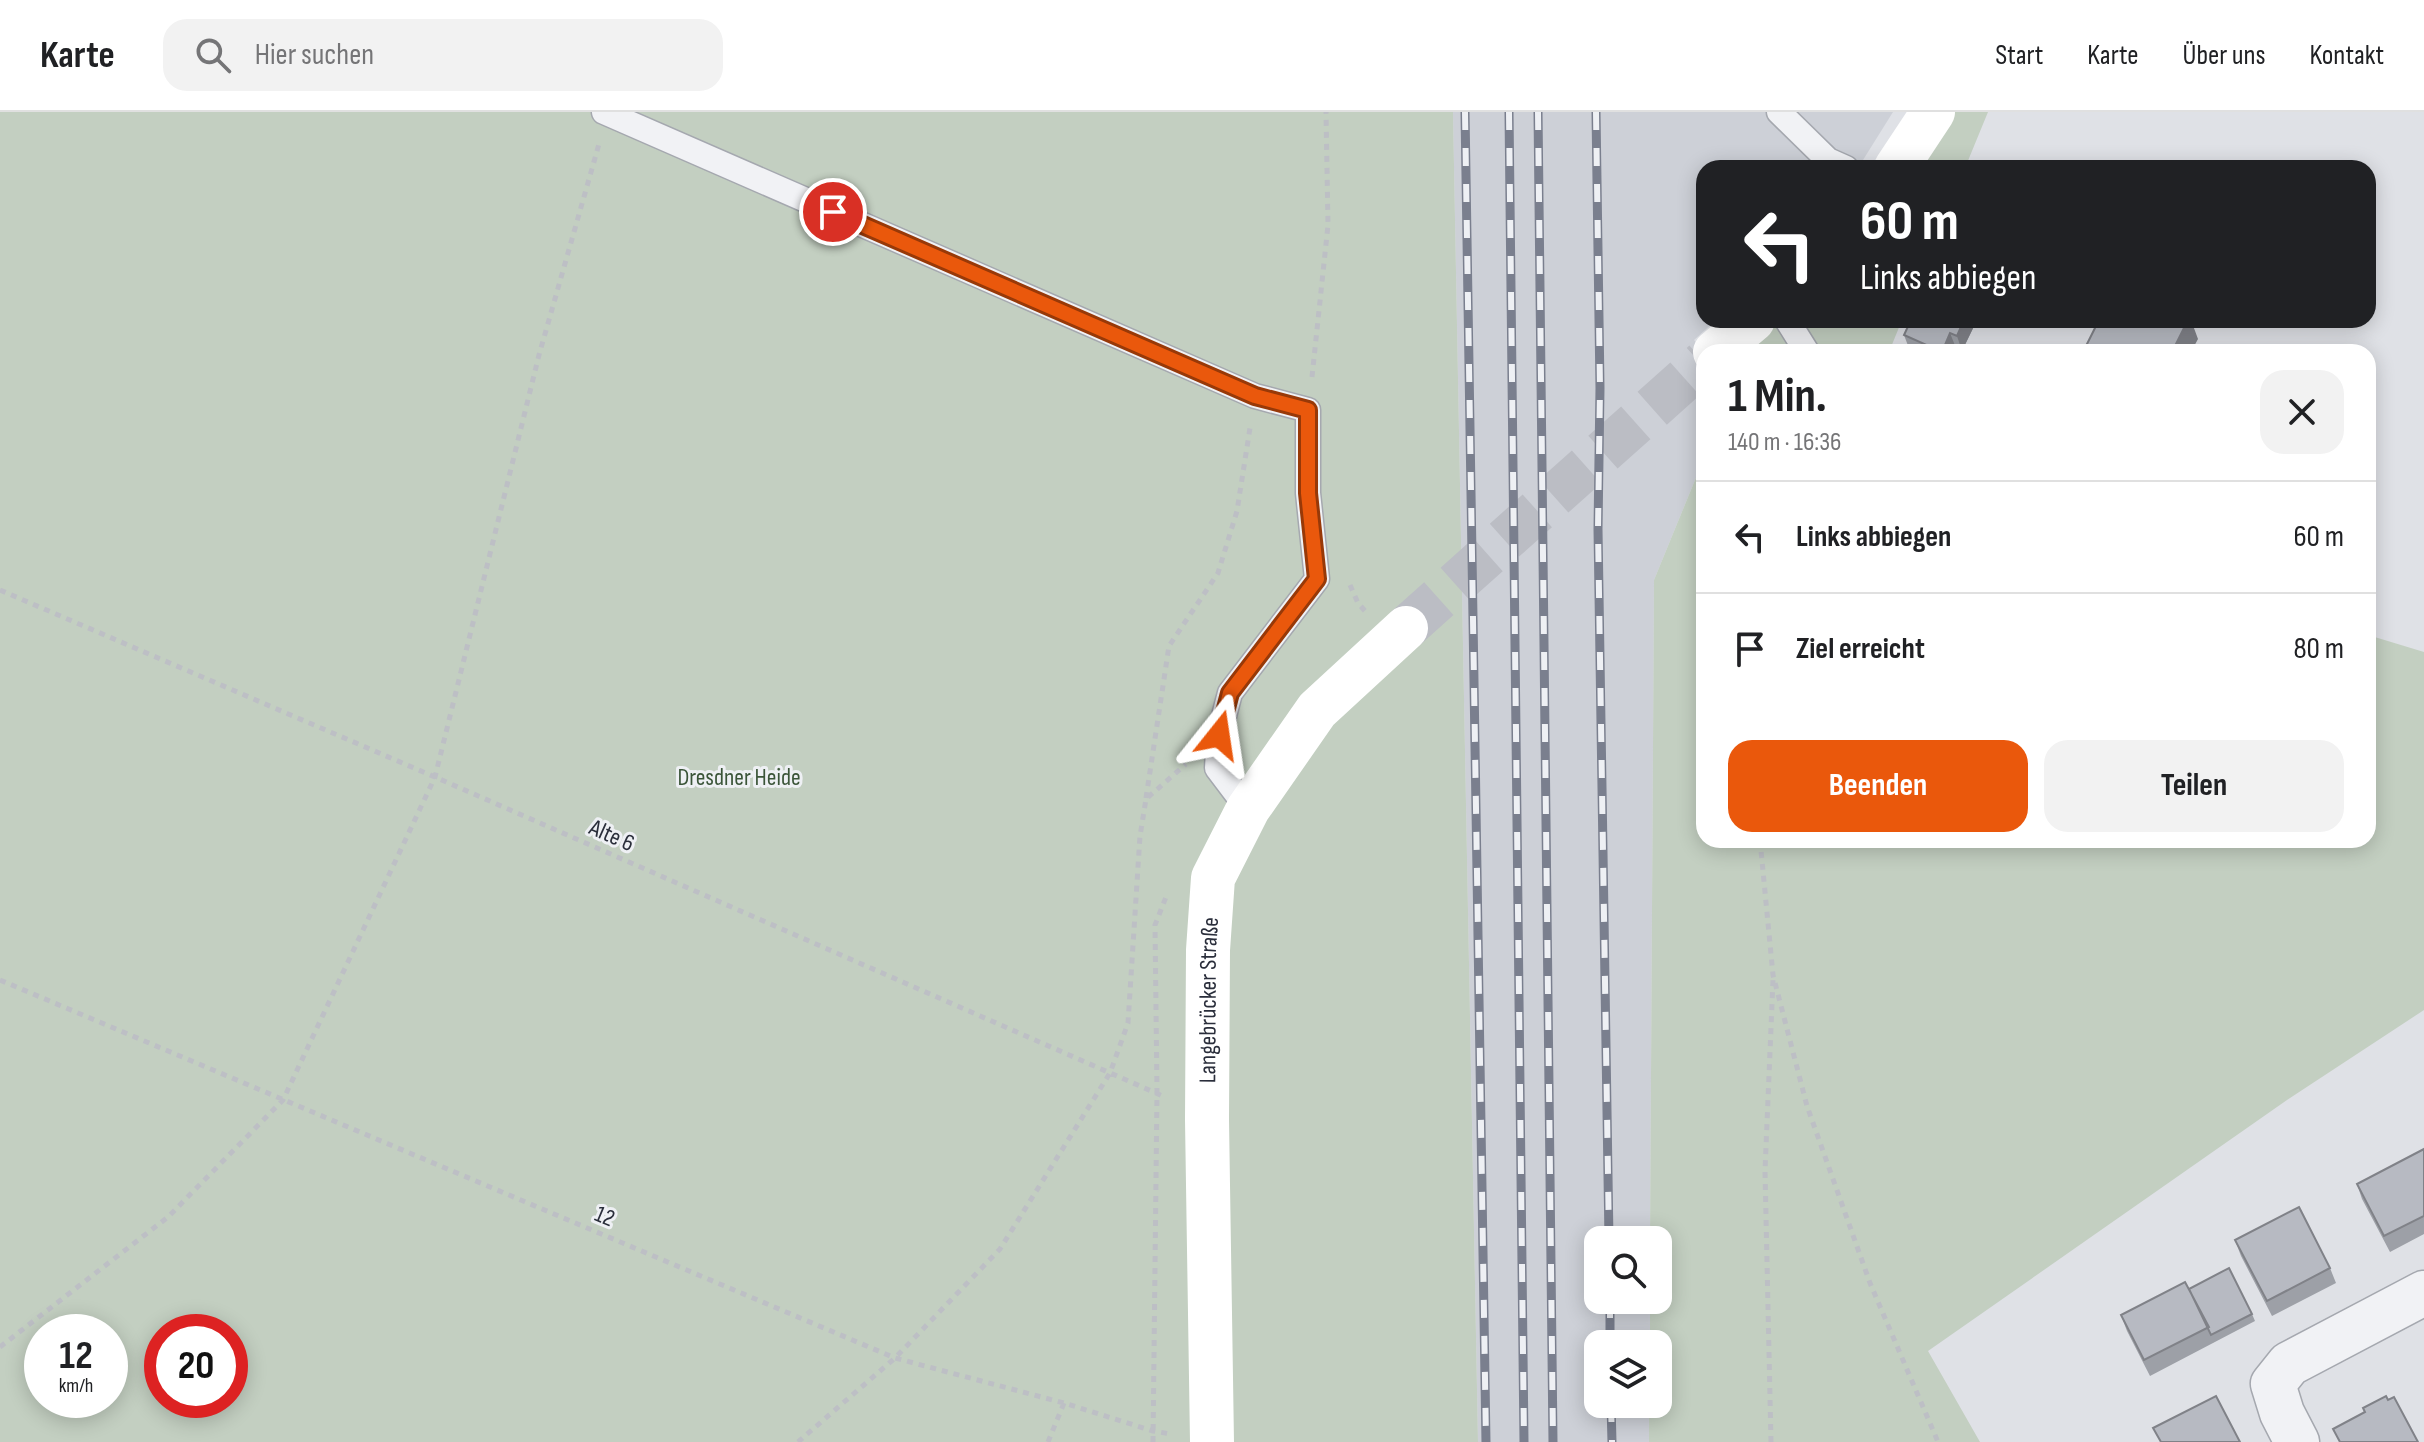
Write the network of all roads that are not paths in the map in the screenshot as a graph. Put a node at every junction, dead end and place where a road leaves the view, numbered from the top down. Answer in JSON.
{"nodes":[{"id":1,"x":1779,"y":112,"type":"edge"},
{"id":2,"x":1933,"y":112,"type":"edge"},
{"id":3,"x":606,"y":113,"type":"edge"},
{"id":4,"x":1828,"y":160,"type":"edge"},
{"id":5,"x":1901,"y":160,"type":"edge"},
{"id":6,"x":1744,"y":328,"type":"edge"},
{"id":7,"x":1724,"y":344,"type":"edge"},
{"id":8,"x":1406,"y":628,"type":"tunnel mouth"},
{"id":9,"x":1248,"y":809,"type":"junction"},
{"id":10,"x":2424,"y":1293,"type":"edge"},
{"id":11,"x":1197,"y":1439,"type":"edge"},
{"id":12,"x":2297,"y":1442,"type":"edge"}],
"edges":[{"from":1,"to":4,"type":"lane"},
{"from":2,"to":5,"type":"main road"},
{"from":3,"to":9,"type":"lane"},
{"from":6,"to":7,"type":"main road"},
{"from":8,"to":9,"type":"main road","name":"Langebrücker Straße"},
{"from":9,"to":11,"type":"main road","name":"Langebrücker Straße"},
{"from":10,"to":12,"type":"street"}]}
